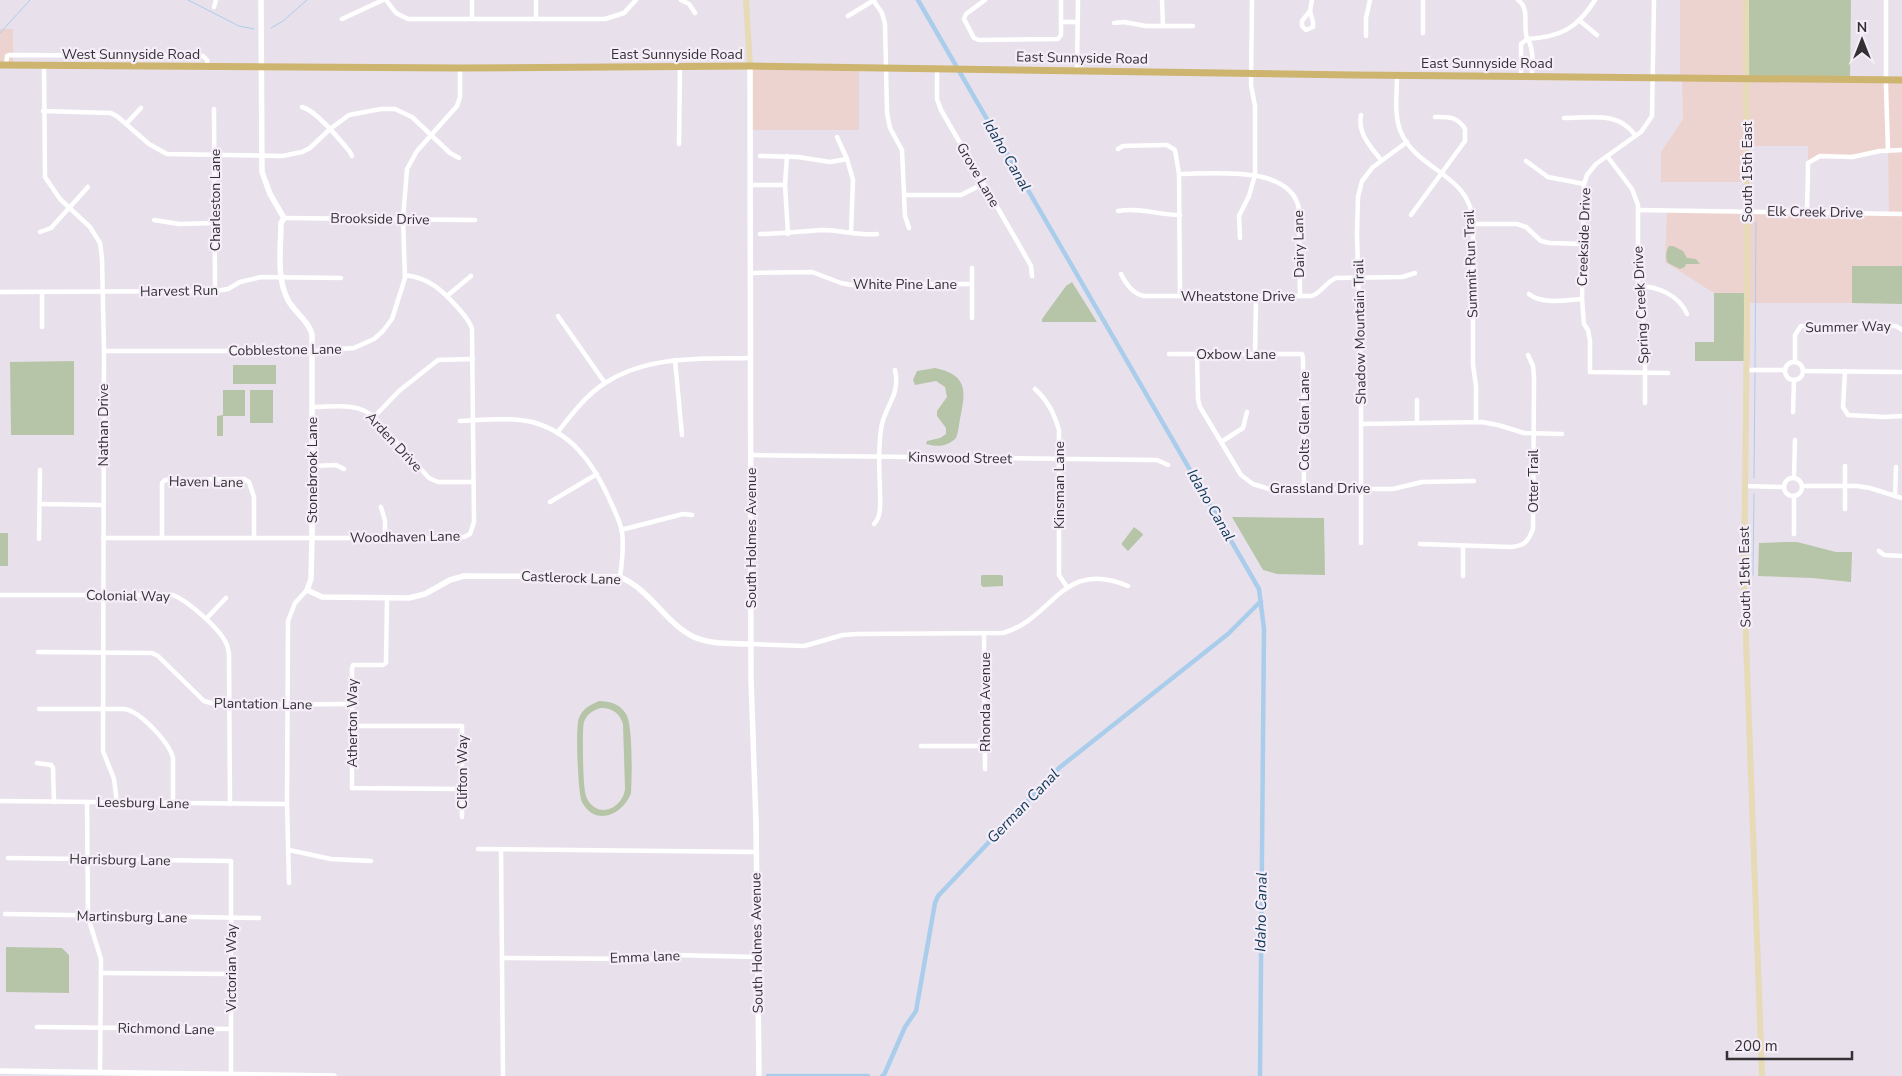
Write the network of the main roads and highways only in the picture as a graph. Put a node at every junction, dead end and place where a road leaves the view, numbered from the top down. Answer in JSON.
{"nodes":[{"id":1,"x":746,"y":0,"type":"edge"},
{"id":2,"x":1746,"y":0,"type":"edge"},
{"id":3,"x":3,"y":65,"type":"edge"},
{"id":4,"x":750,"y":66,"type":"junction"},
{"id":5,"x":261,"y":67,"type":"joint"},
{"id":6,"x":1746,"y":78,"type":"junction"},
{"id":7,"x":1902,"y":80,"type":"edge"},
{"id":8,"x":1762,"y":1076,"type":"edge"}],
"edges":[{"from":1,"to":4,"type":"main road","name":"South Holmes Avenue"},
{"from":2,"to":6,"type":"main road","name":"South 15th East"},
{"from":3,"to":5,"type":"main road","name":"West Sunnyside Road"},
{"from":4,"to":5,"type":"main road","name":"East Sunnyside Road"},
{"from":4,"to":6,"type":"main road","name":"East Sunnyside Road"},
{"from":6,"to":7,"type":"main road","name":"East Sunnyside Road"},
{"from":6,"to":8,"type":"main road","name":"South 15th East"}]}
